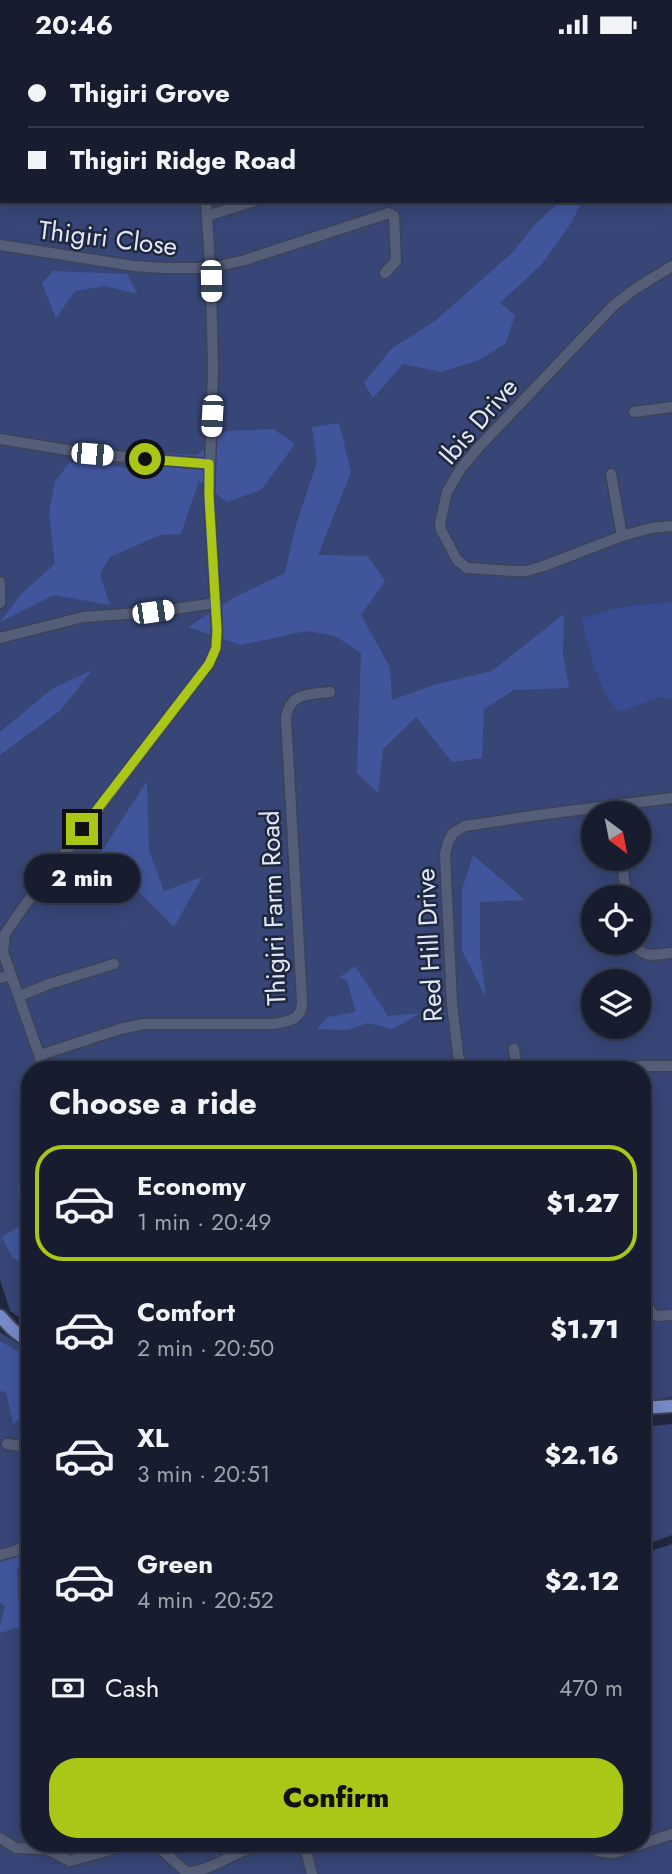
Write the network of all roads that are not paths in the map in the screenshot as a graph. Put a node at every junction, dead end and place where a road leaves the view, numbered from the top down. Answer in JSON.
{"nodes":[{"id":1,"x":206,"y":203,"type":"edge"},
{"id":2,"x":248,"y":203,"type":"edge"},
{"id":3,"x":207,"y":216,"type":"junction"},
{"id":4,"x":0,"y":246,"type":"edge"},
{"id":5,"x":672,"y":266,"type":"edge"},
{"id":6,"x":210,"y":268,"type":"junction"},
{"id":7,"x":385,"y":273,"type":"dead end"},
{"id":8,"x":672,"y":407,"type":"edge"},
{"id":9,"x":634,"y":412,"type":"dead end"},
{"id":10,"x":0,"y":439,"type":"edge"},
{"id":11,"x":209,"y":464,"type":"junction"},
{"id":12,"x":611,"y":474,"type":"dead end"},
{"id":13,"x":672,"y":526,"type":"edge"},
{"id":14,"x":622,"y":536,"type":"junction"},
{"id":15,"x":0,"y":582,"type":"edge"},
{"id":16,"x":0,"y":603,"type":"edge"},
{"id":17,"x":216,"y":603,"type":"junction"},
{"id":18,"x":0,"y":638,"type":"edge"},
{"id":19,"x":330,"y":692,"type":"dead end"},
{"id":20,"x":672,"y":797,"type":"edge"},
{"id":21,"x":651,"y":802,"type":"edge"},
{"id":22,"x":581,"y":813,"type":"edge"},
{"id":23,"x":2,"y":951,"type":"edge"},
{"id":24,"x":672,"y":953,"type":"edge"},
{"id":25,"x":651,"y":955,"type":"edge"},
{"id":26,"x":114,"y":964,"type":"dead end"},
{"id":27,"x":11,"y":975,"type":"junction"},
{"id":28,"x":0,"y":978,"type":"edge"},
{"id":29,"x":19,"y":996,"type":"junction"},
{"id":30,"x":514,"y":1049,"type":"dead end"},
{"id":31,"x":40,"y":1055,"type":"junction"},
{"id":32,"x":42,"y":1061,"type":"edge"},
{"id":33,"x":459,"y":1061,"type":"edge"},
{"id":34,"x":516,"y":1061,"type":"edge"},
{"id":35,"x":651,"y":1066,"type":"edge"},
{"id":36,"x":672,"y":1066,"type":"edge"},
{"id":37,"x":651,"y":1312,"type":"edge"},
{"id":38,"x":672,"y":1315,"type":"edge"},
{"id":39,"x":0,"y":1316,"type":"edge"},
{"id":40,"x":21,"y":1336,"type":"edge"},
{"id":41,"x":672,"y":1406,"type":"edge"},
{"id":42,"x":651,"y":1407,"type":"edge"},
{"id":43,"x":7,"y":1444,"type":"dead end"},
{"id":44,"x":21,"y":1446,"type":"edge"},
{"id":45,"x":21,"y":1548,"type":"edge"},
{"id":46,"x":0,"y":1555,"type":"edge"},
{"id":47,"x":672,"y":1834,"type":"edge"},
{"id":48,"x":0,"y":1838,"type":"edge"},
{"id":49,"x":651,"y":1840,"type":"edge"},
{"id":50,"x":21,"y":1849,"type":"edge"},
{"id":51,"x":53,"y":1852,"type":"edge"},
{"id":52,"x":103,"y":1852,"type":"edge"},
{"id":53,"x":164,"y":1852,"type":"edge"},
{"id":54,"x":238,"y":1852,"type":"edge"},
{"id":55,"x":306,"y":1852,"type":"edge"},
{"id":56,"x":185,"y":1873,"type":"edge"},
{"id":57,"x":312,"y":1874,"type":"edge"}],
"edges":[{"from":1,"to":3,"type":"street"},
{"from":2,"to":3,"type":"street"},
{"from":3,"to":6,"type":"street"},
{"from":4,"to":6,"type":"street","name":"Thigiri Close"},
{"from":5,"to":14,"type":"street","name":"Ibis Drive"},
{"from":6,"to":7,"type":"street","name":"Thigiri Close"},
{"from":6,"to":11,"type":"street"},
{"from":8,"to":9,"type":"street"},
{"from":10,"to":11,"type":"street"},
{"from":11,"to":17,"type":"street"},
{"from":12,"to":14,"type":"street"},
{"from":13,"to":14,"type":"street","name":"Ibis Drive"},
{"from":15,"to":16,"type":"street"},
{"from":17,"to":18,"type":"street"},
{"from":17,"to":23,"type":"street"},
{"from":19,"to":31,"type":"street","name":"Thigiri Farm Road"},
{"from":20,"to":21,"type":"street","name":"Red Hill Drive"},
{"from":22,"to":33,"type":"street","name":"Red Hill Drive"},
{"from":23,"to":27,"type":"street"},
{"from":24,"to":25,"type":"street"},
{"from":26,"to":29,"type":"street"},
{"from":27,"to":28,"type":"street"},
{"from":27,"to":29,"type":"street"},
{"from":29,"to":31,"type":"street"},
{"from":30,"to":34,"type":"street"},
{"from":31,"to":32,"type":"street"},
{"from":35,"to":36,"type":"street"},
{"from":37,"to":38,"type":"street"},
{"from":39,"to":40,"type":"main road"},
{"from":41,"to":42,"type":"main road"},
{"from":43,"to":44,"type":"street"},
{"from":45,"to":46,"type":"street"},
{"from":47,"to":49,"type":"street"},
{"from":48,"to":50,"type":"street"},
{"from":51,"to":52,"type":"street"},
{"from":53,"to":56,"type":"street"},
{"from":54,"to":56,"type":"street"},
{"from":55,"to":57,"type":"street"}]}
